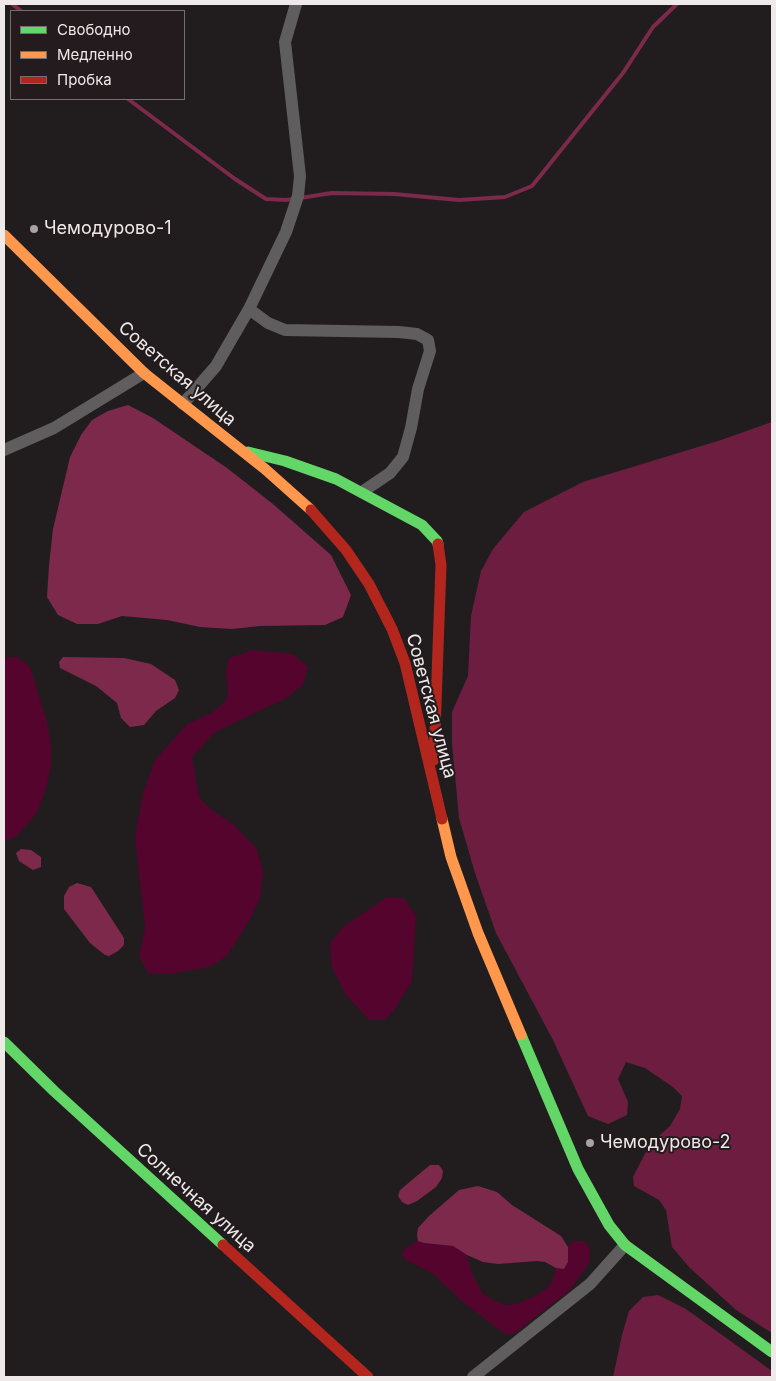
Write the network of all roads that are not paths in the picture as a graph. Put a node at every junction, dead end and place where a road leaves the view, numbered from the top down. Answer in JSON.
{"nodes":[{"id":1,"x":296,"y":4,"type":"edge"},
{"id":2,"x":4,"y":235,"type":"edge"},
{"id":3,"x":249,"y":310,"type":"junction"},
{"id":4,"x":144,"y":373,"type":"junction"},
{"id":5,"x":183,"y":404,"type":"junction"},
{"id":6,"x":4,"y":450,"type":"edge"},
{"id":7,"x":240,"y":450,"type":"junction"},
{"id":8,"x":362,"y":492,"type":"junction"},
{"id":9,"x":434,"y":784,"type":"junction"},
{"id":10,"x":4,"y":1042,"type":"edge"},
{"id":11,"x":625,"y":1245,"type":"junction"},
{"id":12,"x":772,"y":1352,"type":"edge"},
{"id":13,"x":368,"y":1377,"type":"edge"},
{"id":14,"x":473,"y":1377,"type":"edge"}],
"edges":[{"from":1,"to":3,"type":"street"},
{"from":2,"to":4,"type":"street","name":"Советская улица"},
{"from":3,"to":5,"type":"street"},
{"from":3,"to":8,"type":"street"},
{"from":4,"to":5,"type":"street","name":"Советская улица"},
{"from":4,"to":6,"type":"street"},
{"from":5,"to":7,"type":"street","name":"Советская улица"},
{"from":7,"to":8,"type":"street"},
{"from":7,"to":9,"type":"street","name":"Советская улица"},
{"from":8,"to":9,"type":"street"},
{"from":9,"to":11,"type":"street","name":"Советская улица"},
{"from":10,"to":13,"type":"street","name":"Солнечная улица"},
{"from":11,"to":12,"type":"street","name":"Советская улица"},
{"from":11,"to":14,"type":"street"}]}
